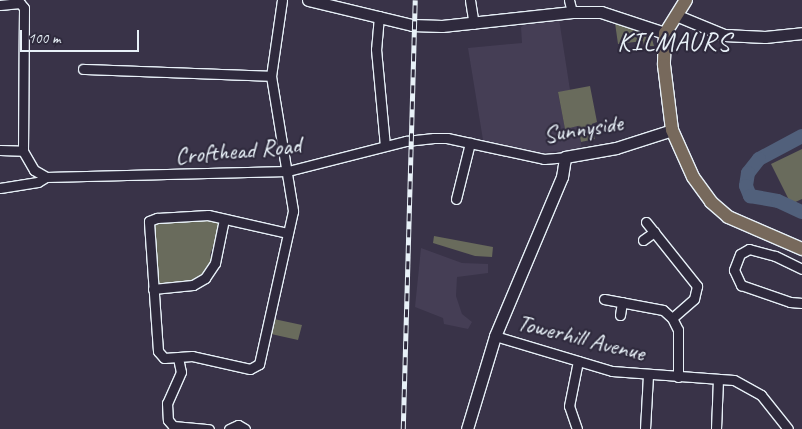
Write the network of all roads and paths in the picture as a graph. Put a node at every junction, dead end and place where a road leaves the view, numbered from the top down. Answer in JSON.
{"nodes":[{"id":1,"x":282,"y":0,"type":"edge"},
{"id":2,"x":308,"y":0,"type":"edge"},
{"id":3,"x":470,"y":0,"type":"edge"},
{"id":4,"x":686,"y":0,"type":"edge"},
{"id":5,"x":0,"y":6,"type":"edge"},
{"id":6,"x":570,"y":6,"type":"edge"},
{"id":7,"x":379,"y":16,"type":"junction"},
{"id":8,"x":678,"y":16,"type":"junction"},
{"id":9,"x":474,"y":24,"type":"junction"},
{"id":10,"x":666,"y":33,"type":"junction"},
{"id":11,"x":802,"y":33,"type":"edge"},
{"id":12,"x":83,"y":69,"type":"dead end"},
{"id":13,"x":271,"y":76,"type":"junction"},
{"id":14,"x":672,"y":130,"type":"junction"},
{"id":15,"x":470,"y":143,"type":"junction"},
{"id":16,"x":385,"y":146,"type":"junction"},
{"id":17,"x":0,"y":150,"type":"edge"},
{"id":18,"x":23,"y":151,"type":"junction"},
{"id":19,"x":565,"y":157,"type":"junction"},
{"id":20,"x":288,"y":172,"type":"junction"},
{"id":21,"x":46,"y":177,"type":"junction"},
{"id":22,"x":0,"y":188,"type":"edge"},
{"id":23,"x":456,"y":199,"type":"dead end"},
{"id":24,"x":224,"y":219,"type":"junction"},
{"id":25,"x":646,"y":222,"type":"dead end"},
{"id":26,"x":654,"y":232,"type":"junction"},
{"id":27,"x":288,"y":233,"type":"junction"},
{"id":28,"x":643,"y":240,"type":"dead end"},
{"id":29,"x":779,"y":240,"type":"junction"},
{"id":30,"x":800,"y":248,"type":"edge"},
{"id":31,"x":775,"y":256,"type":"junction"},
{"id":32,"x":788,"y":262,"type":"junction"},
{"id":33,"x":802,"y":269,"type":"edge"},
{"id":34,"x":153,"y":289,"type":"junction"},
{"id":35,"x":604,"y":299,"type":"dead end"},
{"id":36,"x":622,"y":302,"type":"junction"},
{"id":37,"x":802,"y":302,"type":"edge"},
{"id":38,"x":620,"y":315,"type":"dead end"},
{"id":39,"x":672,"y":318,"type":"junction"},
{"id":40,"x":495,"y":336,"type":"junction"},
{"id":41,"x":178,"y":358,"type":"junction"},
{"id":42,"x":578,"y":361,"type":"junction"},
{"id":43,"x":648,"y":376,"type":"junction"},
{"id":44,"x":678,"y":377,"type":"junction"},
{"id":45,"x":718,"y":379,"type":"junction"},
{"id":46,"x":209,"y":429,"type":"edge"},
{"id":47,"x":229,"y":429,"type":"edge"},
{"id":48,"x":245,"y":429,"type":"edge"},
{"id":49,"x":467,"y":429,"type":"edge"},
{"id":50,"x":577,"y":429,"type":"edge"},
{"id":51,"x":645,"y":429,"type":"edge"},
{"id":52,"x":716,"y":429,"type":"edge"},
{"id":53,"x":788,"y":429,"type":"edge"}],
"edges":[{"from":1,"to":13,"type":"street"},
{"from":2,"to":7,"type":"main road"},
{"from":3,"to":9,"type":"street"},
{"from":4,"to":8,"type":"main road"},
{"from":5,"to":18,"type":"street"},
{"from":6,"to":9,"type":"main road"},
{"from":6,"to":10,"type":"main road"},
{"from":7,"to":9,"type":"main road"},
{"from":7,"to":16,"type":"street"},
{"from":8,"to":10,"type":"main road"},
{"from":8,"to":11,"type":"main road"},
{"from":10,"to":14,"type":"main road"},
{"from":12,"to":13,"type":"street"},
{"from":13,"to":20,"type":"street"},
{"from":14,"to":19,"type":"main road","name":"Sunnyside"},
{"from":14,"to":29,"type":"main road"},
{"from":15,"to":16,"type":"street","name":"Crofthead Road"},
{"from":15,"to":19,"type":"street","name":"Sunnyside"},
{"from":15,"to":23,"type":"street"},
{"from":16,"to":20,"type":"street","name":"Crofthead Road"},
{"from":17,"to":18,"type":"street"},
{"from":18,"to":21,"type":"street"},
{"from":19,"to":40,"type":"main road"},
{"from":20,"to":21,"type":"street","name":"Crofthead Road"},
{"from":20,"to":27,"type":"street"},
{"from":21,"to":22,"type":"street","name":"Crofthead Road"},
{"from":24,"to":27,"type":"street"},
{"from":24,"to":34,"type":"street"},
{"from":24,"to":34,"type":"street"},
{"from":25,"to":26,"type":"street"},
{"from":26,"to":28,"type":"street"},
{"from":26,"to":39,"type":"street"},
{"from":27,"to":41,"type":"street"},
{"from":29,"to":30,"type":"main road"},
{"from":29,"to":31,"type":"street"},
{"from":30,"to":32,"type":"street"},
{"from":31,"to":32,"type":"street"},
{"from":31,"to":37,"type":"street"},
{"from":32,"to":33,"type":"street"},
{"from":34,"to":41,"type":"street"},
{"from":35,"to":36,"type":"street"},
{"from":36,"to":38,"type":"street"},
{"from":36,"to":39,"type":"street"},
{"from":39,"to":44,"type":"street"},
{"from":40,"to":42,"type":"street","name":"Towerhill Avenue"},
{"from":40,"to":49,"type":"main road"},
{"from":41,"to":46,"type":"street"},
{"from":42,"to":43,"type":"street","name":"Towerhill Avenue"},
{"from":42,"to":50,"type":"street"},
{"from":43,"to":44,"type":"street","name":"Towerhill Avenue"},
{"from":43,"to":51,"type":"street"},
{"from":44,"to":45,"type":"street","name":"Towerhill Avenue"},
{"from":45,"to":52,"type":"street"},
{"from":45,"to":53,"type":"street","name":"Towerhill Avenue"},
{"from":47,"to":48,"type":"street"}]}
